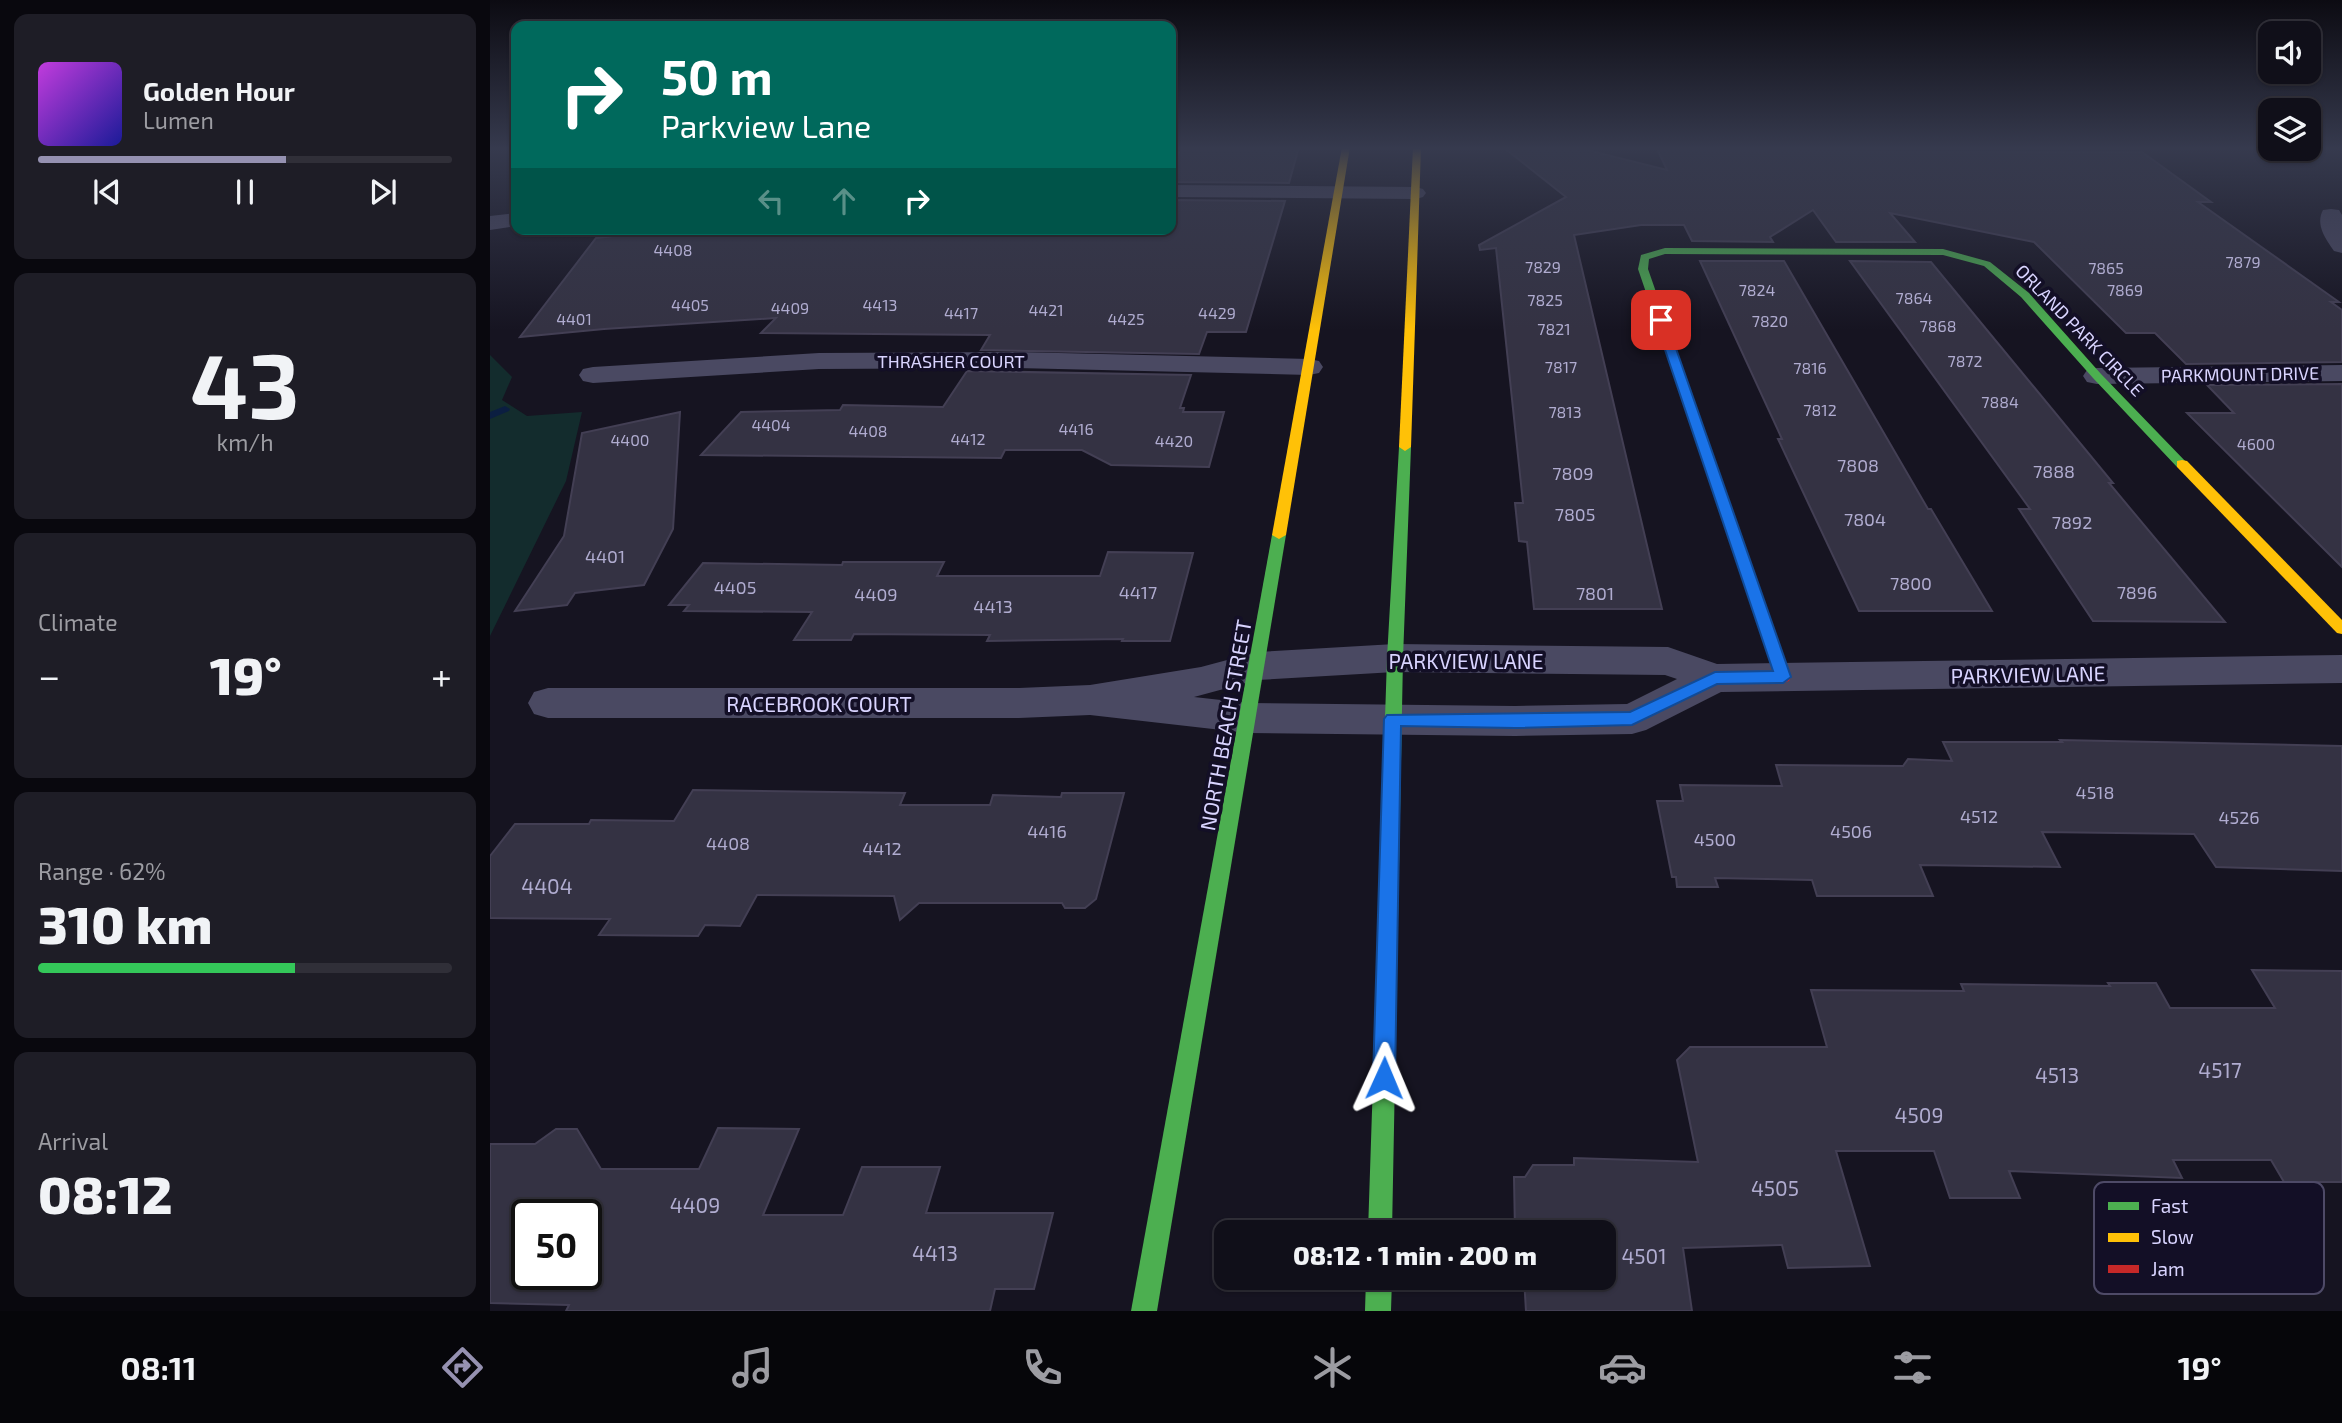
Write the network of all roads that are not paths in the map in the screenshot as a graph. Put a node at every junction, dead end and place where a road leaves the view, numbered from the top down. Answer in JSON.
{"nodes":[{"id":1,"x":1336,"y":208,"type":"edge"},
{"id":2,"x":1415,"y":208,"type":"edge"},
{"id":3,"x":2331,"y":215,"type":"dead end"},
{"id":4,"x":511,"y":221,"type":"edge"},
{"id":5,"x":490,"y":223,"type":"edge"},
{"id":6,"x":2342,"y":246,"type":"edge"},
{"id":7,"x":1309,"y":368,"type":"junction"},
{"id":8,"x":2342,"y":373,"type":"edge"},
{"id":9,"x":593,"y":375,"type":"dead end"},
{"id":10,"x":2097,"y":376,"type":"junction"},
{"id":11,"x":2342,"y":629,"type":"edge"},
{"id":12,"x":1395,"y":658,"type":"junction"},
{"id":13,"x":1257,"y":666,"type":"junction"},
{"id":14,"x":2342,"y":669,"type":"edge"},
{"id":15,"x":1783,"y":677,"type":"junction"},
{"id":16,"x":1715,"y":678,"type":"junction"},
{"id":17,"x":1090,"y":700,"type":"junction"},
{"id":18,"x":548,"y":703,"type":"dead end"},
{"id":19,"x":1248,"y":718,"type":"junction"},
{"id":20,"x":1393,"y":719,"type":"junction"},
{"id":21,"x":1380,"y":1220,"type":"edge"},
{"id":22,"x":1379,"y":1290,"type":"edge"},
{"id":23,"x":1144,"y":1311,"type":"edge"},
{"id":24,"x":1378,"y":1311,"type":"edge"}],
"edges":[{"from":1,"to":7,"type":"main road","name":"NORTH BEACH STREET"},
{"from":2,"to":12,"type":"main road"},
{"from":3,"to":6,"type":"street"},
{"from":4,"to":5,"type":"street"},
{"from":7,"to":9,"type":"street","name":"THRASHER COURT"},
{"from":7,"to":13,"type":"main road","name":"NORTH BEACH STREET"},
{"from":8,"to":10,"type":"street","name":"PARKMOUNT DRIVE"},
{"from":10,"to":11,"type":"main road","name":"ORLAND PARK CIRCLE"},
{"from":10,"to":15,"type":"main road","name":"ORLAND PARK CIRCLE"},
{"from":12,"to":13,"type":"street","name":"PARKVIEW LANE"},
{"from":12,"to":16,"type":"street","name":"PARKVIEW LANE"},
{"from":12,"to":20,"type":"main road"},
{"from":13,"to":17,"type":"street","name":"RACEBROOK COURT"},
{"from":13,"to":19,"type":"main road","name":"NORTH BEACH STREET"},
{"from":14,"to":15,"type":"street","name":"PARKVIEW LANE"},
{"from":15,"to":16,"type":"street","name":"PARKVIEW LANE"},
{"from":16,"to":20,"type":"street","name":"PARKVIEW LANE"},
{"from":17,"to":18,"type":"street","name":"RACEBROOK COURT"},
{"from":17,"to":19,"type":"street","name":"RACEBROOK COURT"},
{"from":19,"to":20,"type":"street","name":"PARKVIEW LANE"},
{"from":19,"to":23,"type":"main road","name":"NORTH BEACH STREET"},
{"from":20,"to":21,"type":"main road"},
{"from":22,"to":24,"type":"main road"}]}
